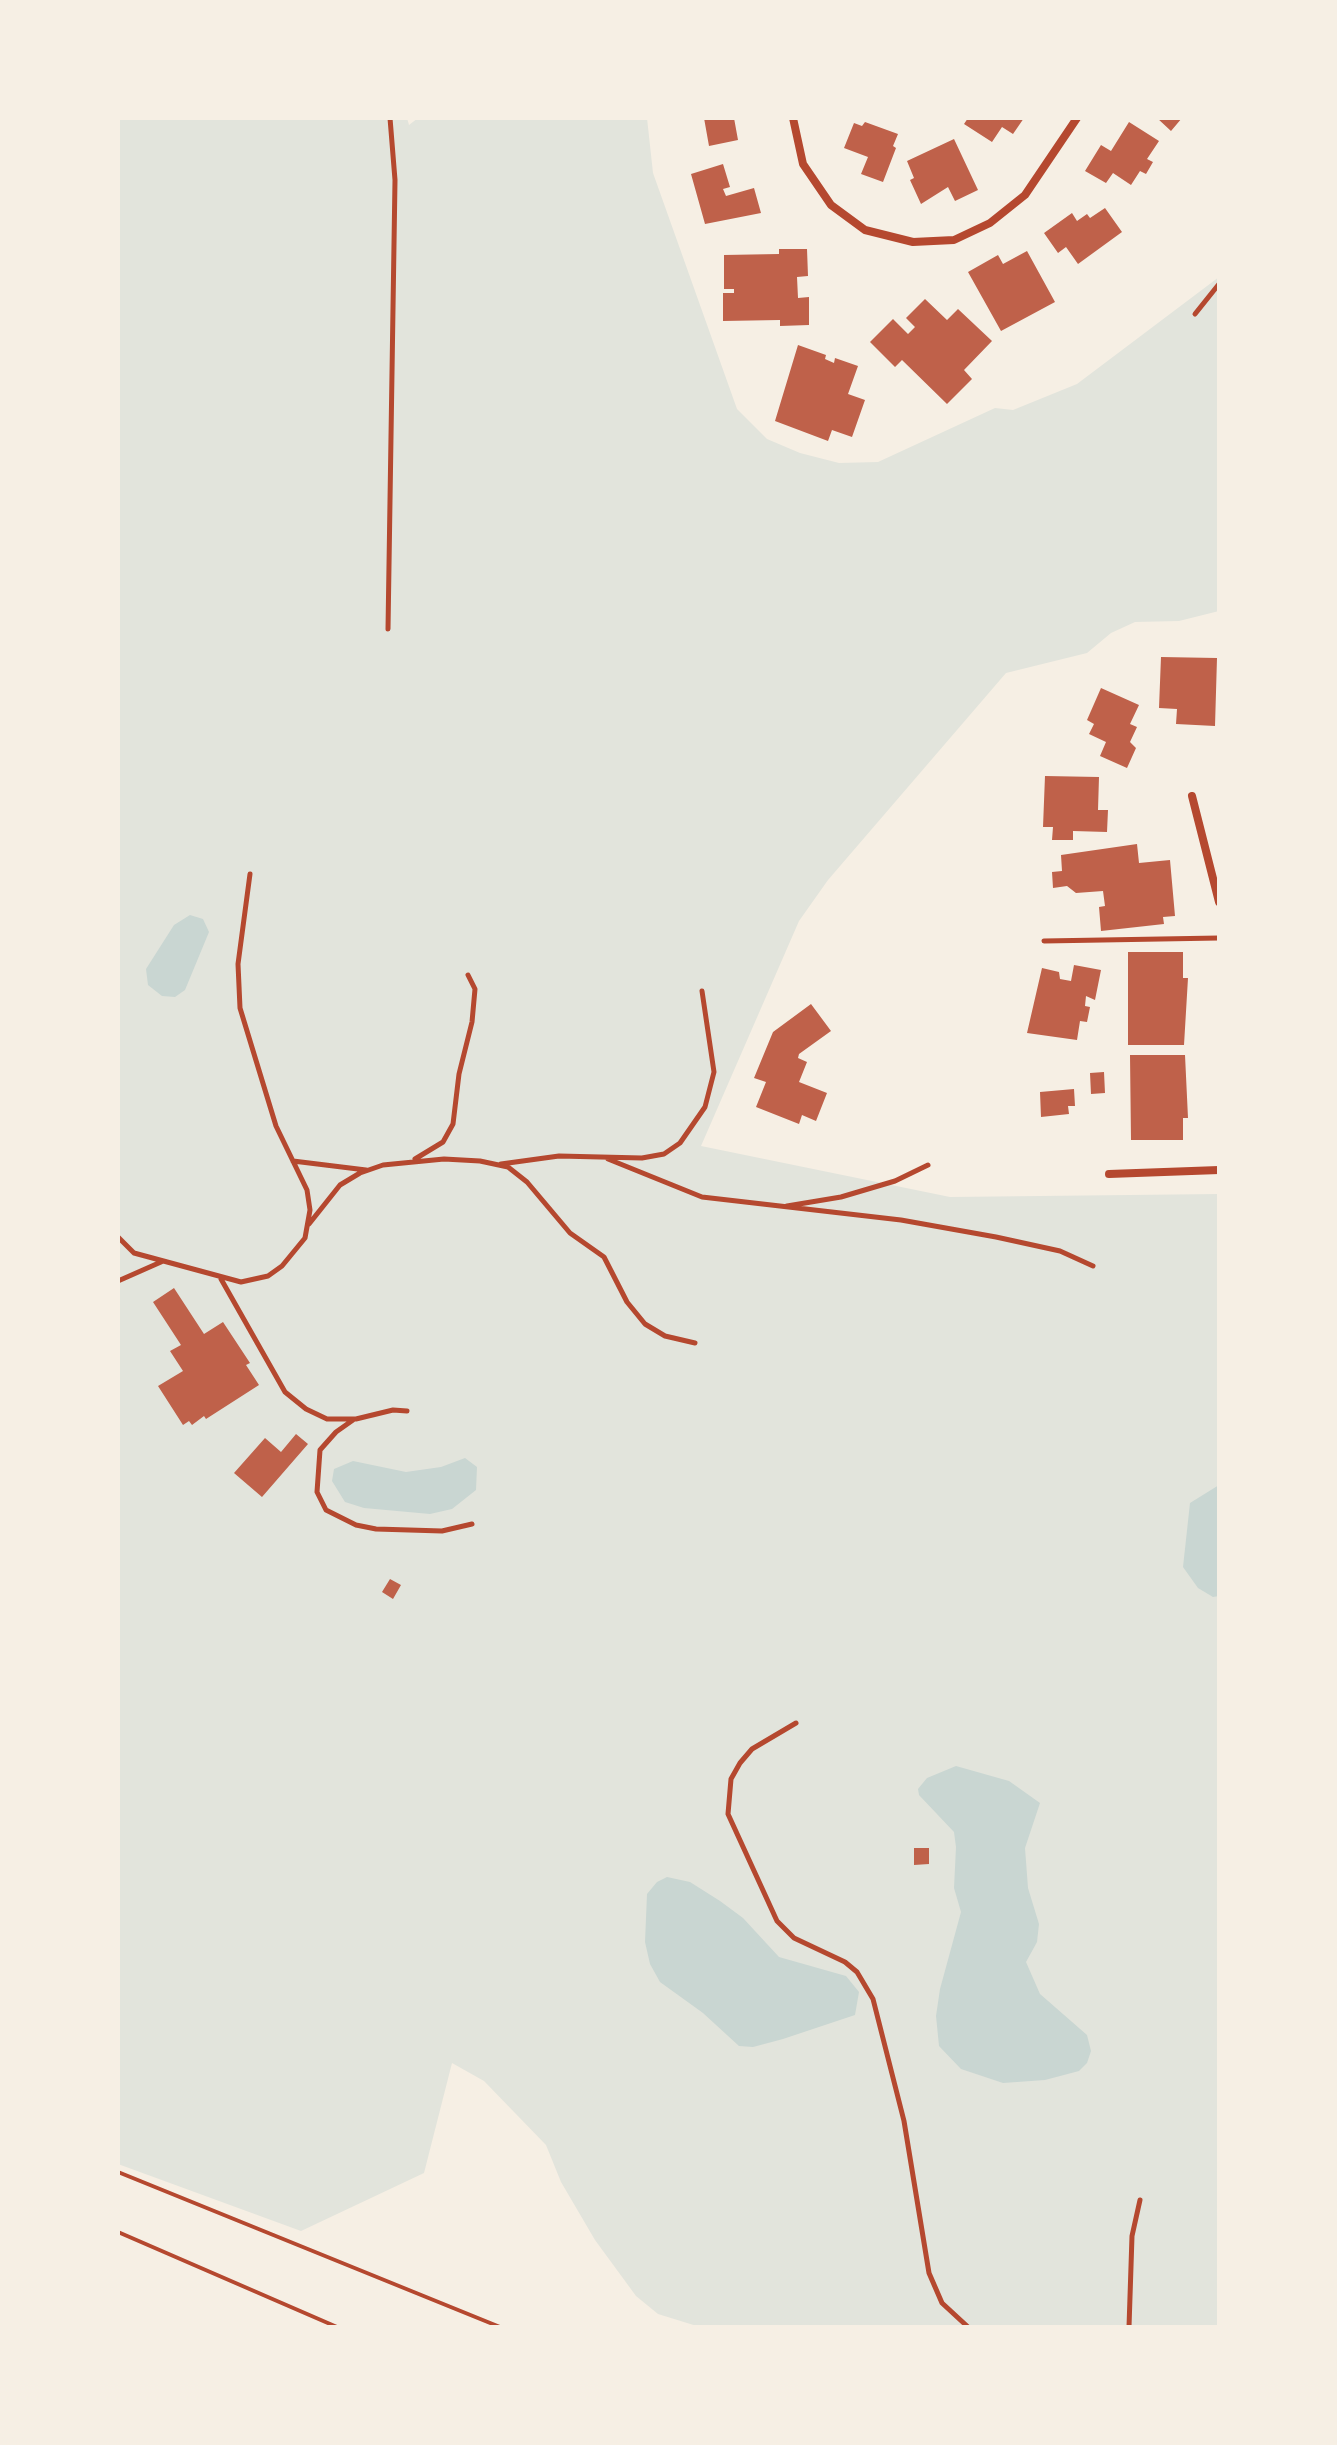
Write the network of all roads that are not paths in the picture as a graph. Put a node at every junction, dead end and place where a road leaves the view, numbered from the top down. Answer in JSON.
{"nodes":[{"id":1,"x":390,"y":118,"type":"edge"},
{"id":2,"x":793,"y":118,"type":"edge"},
{"id":3,"x":1077,"y":118,"type":"edge"},
{"id":4,"x":1219,"y":284,"type":"edge"},
{"id":5,"x":1195,"y":314,"type":"dead end"},
{"id":6,"x":388,"y":629,"type":"dead end"},
{"id":7,"x":1192,"y":796,"type":"dead end"},
{"id":8,"x":250,"y":874,"type":"dead end"},
{"id":9,"x":1219,"y":902,"type":"edge"},
{"id":10,"x":1219,"y":938,"type":"edge"},
{"id":11,"x":1044,"y":941,"type":"dead end"},
{"id":12,"x":468,"y":975,"type":"dead end"},
{"id":13,"x":702,"y":991,"type":"dead end"},
{"id":14,"x":414,"y":1159,"type":"junction"},
{"id":15,"x":608,"y":1159,"type":"junction"},
{"id":16,"x":292,"y":1161,"type":"junction"},
{"id":17,"x":496,"y":1164,"type":"junction"},
{"id":18,"x":928,"y":1165,"type":"dead end"},
{"id":19,"x":368,"y":1170,"type":"junction"},
{"id":20,"x":1219,"y":1170,"type":"edge"},
{"id":21,"x":1109,"y":1174,"type":"dead end"},
{"id":22,"x":778,"y":1207,"type":"junction"},
{"id":23,"x":309,"y":1225,"type":"junction"},
{"id":24,"x":118,"y":1237,"type":"edge"},
{"id":25,"x":161,"y":1261,"type":"junction"},
{"id":26,"x":1093,"y":1266,"type":"dead end"},
{"id":27,"x":221,"y":1278,"type":"junction"},
{"id":28,"x":118,"y":1281,"type":"edge"},
{"id":29,"x":695,"y":1343,"type":"dead end"},
{"id":30,"x":407,"y":1411,"type":"dead end"},
{"id":31,"x":356,"y":1419,"type":"junction"},
{"id":32,"x":472,"y":1524,"type":"dead end"},
{"id":33,"x":796,"y":1723,"type":"dead end"},
{"id":34,"x":1140,"y":2200,"type":"dead end"},
{"id":35,"x":968,"y":2327,"type":"edge"},
{"id":36,"x":1129,"y":2327,"type":"edge"}],
"edges":[{"from":1,"to":6,"type":"lane"},
{"from":2,"to":3,"type":"street"},
{"from":4,"to":5,"type":"lane"},
{"from":7,"to":9,"type":"street"},
{"from":8,"to":16,"type":"lane"},
{"from":10,"to":11,"type":"lane"},
{"from":12,"to":14,"type":"lane"},
{"from":13,"to":15,"type":"lane"},
{"from":14,"to":17,"type":"lane"},
{"from":14,"to":19,"type":"lane"},
{"from":15,"to":17,"type":"lane"},
{"from":15,"to":22,"type":"lane"},
{"from":16,"to":19,"type":"lane"},
{"from":16,"to":23,"type":"lane"},
{"from":17,"to":29,"type":"lane"},
{"from":18,"to":22,"type":"lane"},
{"from":19,"to":23,"type":"lane"},
{"from":20,"to":21,"type":"street"},
{"from":22,"to":26,"type":"lane"},
{"from":23,"to":27,"type":"lane"},
{"from":24,"to":25,"type":"lane"},
{"from":25,"to":27,"type":"lane"},
{"from":25,"to":28,"type":"lane"},
{"from":27,"to":31,"type":"lane"},
{"from":30,"to":31,"type":"lane"},
{"from":31,"to":32,"type":"lane"},
{"from":33,"to":35,"type":"lane"},
{"from":34,"to":36,"type":"lane"}]}
